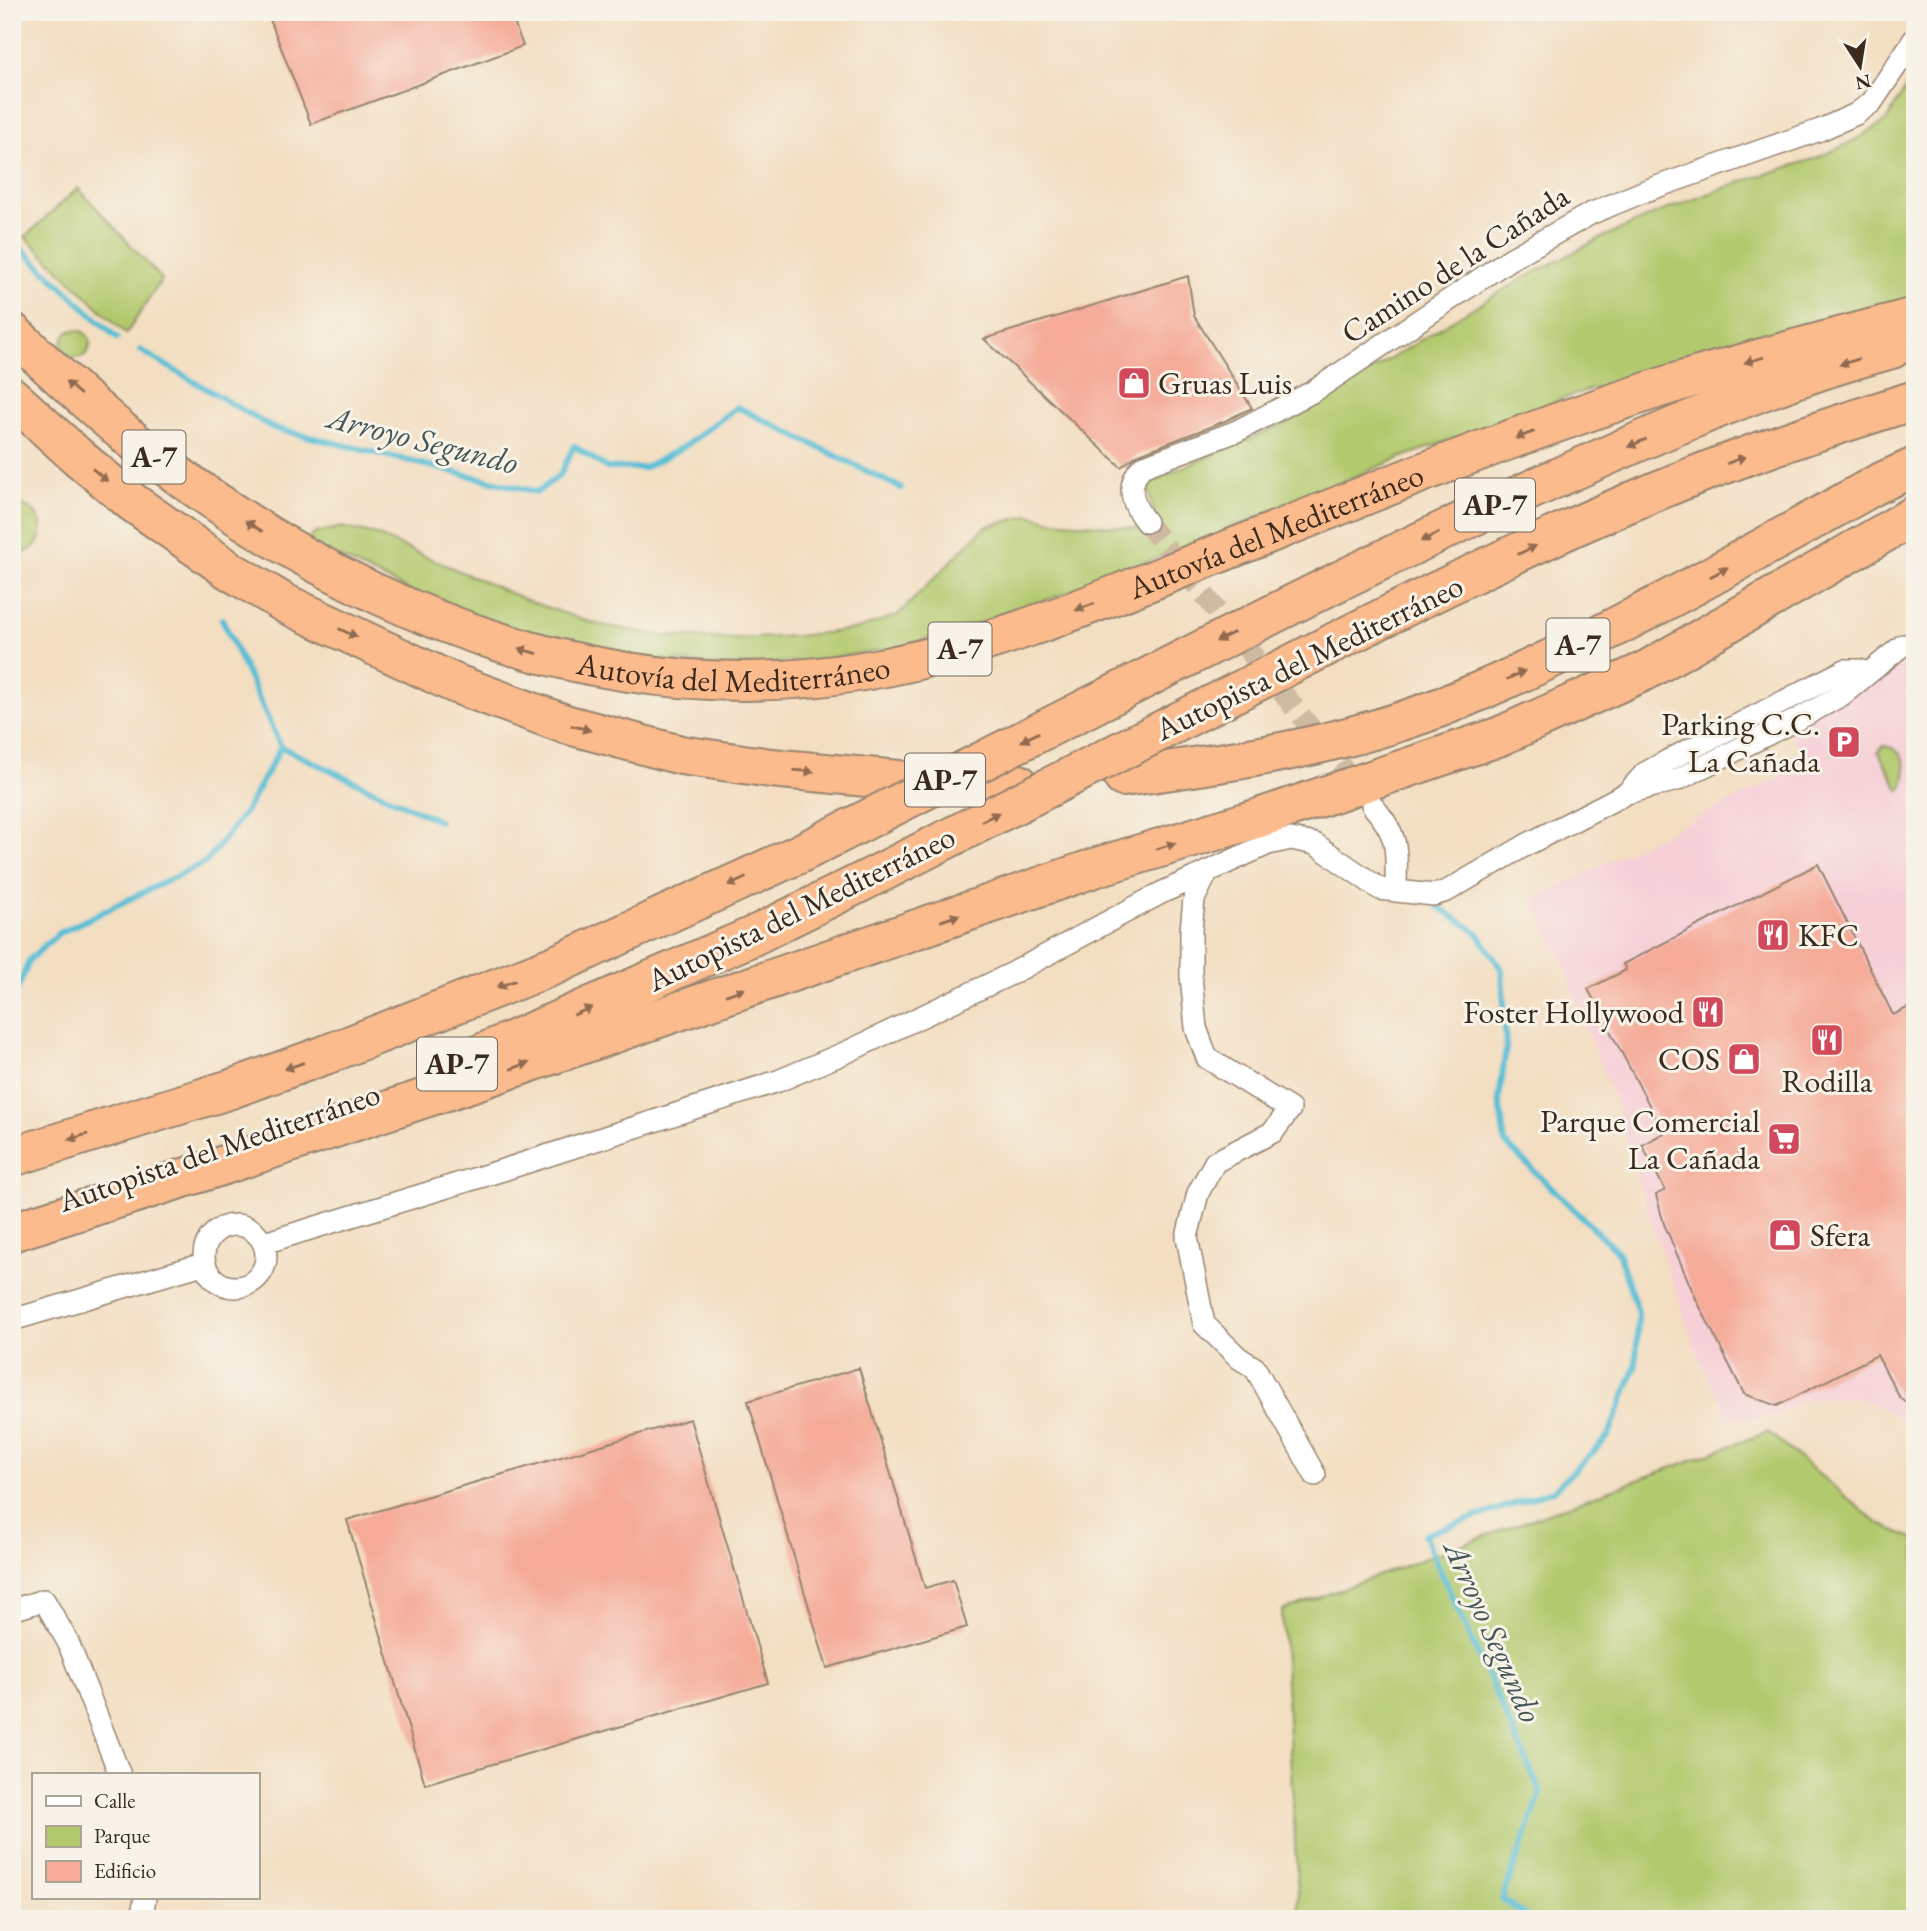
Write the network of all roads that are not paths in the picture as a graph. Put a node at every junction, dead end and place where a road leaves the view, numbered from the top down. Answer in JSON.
{"nodes":[{"id":1,"x":1915,"y":38,"type":"edge"},
{"id":2,"x":1915,"y":317,"type":"edge"},
{"id":3,"x":12,"y":332,"type":"edge"},
{"id":4,"x":1915,"y":343,"type":"edge"},
{"id":5,"x":12,"y":397,"type":"edge"},
{"id":6,"x":1915,"y":400,"type":"edge"},
{"id":7,"x":1915,"y":467,"type":"edge"},
{"id":8,"x":1915,"y":502,"type":"edge"},
{"id":9,"x":1915,"y":515,"type":"edge"},
{"id":10,"x":1146,"y":522,"type":"tunnel mouth"},
{"id":11,"x":1909,"y":642,"type":"edge"},
{"id":12,"x":1860,"y":670,"type":"junction"},
{"id":13,"x":1217,"y":764,"type":"junction"},
{"id":14,"x":1123,"y":777,"type":"dead end"},
{"id":15,"x":899,"y":780,"type":"dead end"},
{"id":16,"x":1657,"y":785,"type":"junction"},
{"id":17,"x":1627,"y":793,"type":"junction"},
{"id":18,"x":1372,"y":805,"type":"tunnel mouth"},
{"id":19,"x":1208,"y":871,"type":"junction"},
{"id":20,"x":1396,"y":891,"type":"junction"},
{"id":21,"x":12,"y":1157,"type":"edge"},
{"id":22,"x":12,"y":1216,"type":"edge"},
{"id":23,"x":12,"y":1232,"type":"edge"},
{"id":24,"x":264,"y":1243,"type":"junction"},
{"id":25,"x":204,"y":1264,"type":"junction"},
{"id":26,"x":12,"y":1320,"type":"edge"},
{"id":27,"x":1315,"y":1475,"type":"dead end"},
{"id":28,"x":12,"y":1610,"type":"edge"},
{"id":29,"x":119,"y":1773,"type":"edge"},
{"id":30,"x":145,"y":1899,"type":"edge"},
{"id":31,"x":141,"y":1919,"type":"edge"}],
"edges":[{"from":1,"to":10,"type":"street","name":"Camino de la Cañada"},
{"from":2,"to":3,"type":"highway","name":"Autovía del Mediterráneo","number":"A-7","one_way":true},
{"from":4,"to":21,"type":"highway","name":"Autopista del Mediterráneo","number":"AP-7","one_way":true,"bridge":true},
{"from":5,"to":15,"type":"highway","name":"Autovía del Mediterráneo","number":"A-7","one_way":true},
{"from":22,"to":6,"type":"highway","name":"Autopista del Mediterráneo","number":"AP-7","one_way":true,"bridge":true},
{"from":13,"to":7,"type":"highway","number":"A-7","one_way":true},
{"from":8,"to":13,"type":"highway"},
{"from":23,"to":9,"type":"highway","one_way":true},
{"from":11,"to":12,"type":"street"},
{"from":11,"to":16,"type":"street"},
{"from":12,"to":16,"type":"street"},
{"from":12,"to":17,"type":"street"},
{"from":13,"to":14,"type":"highway","number":"A-7"},
{"from":16,"to":17,"type":"street"},
{"from":17,"to":20,"type":"street"},
{"from":18,"to":20,"type":"street"},
{"from":19,"to":20,"type":"street"},
{"from":19,"to":24,"type":"street"},
{"from":19,"to":27,"type":"street"},
{"from":24,"to":25,"type":"street"},
{"from":24,"to":25,"type":"street"},
{"from":25,"to":26,"type":"street"},
{"from":28,"to":29,"type":"street"},
{"from":30,"to":31,"type":"street"}]}
